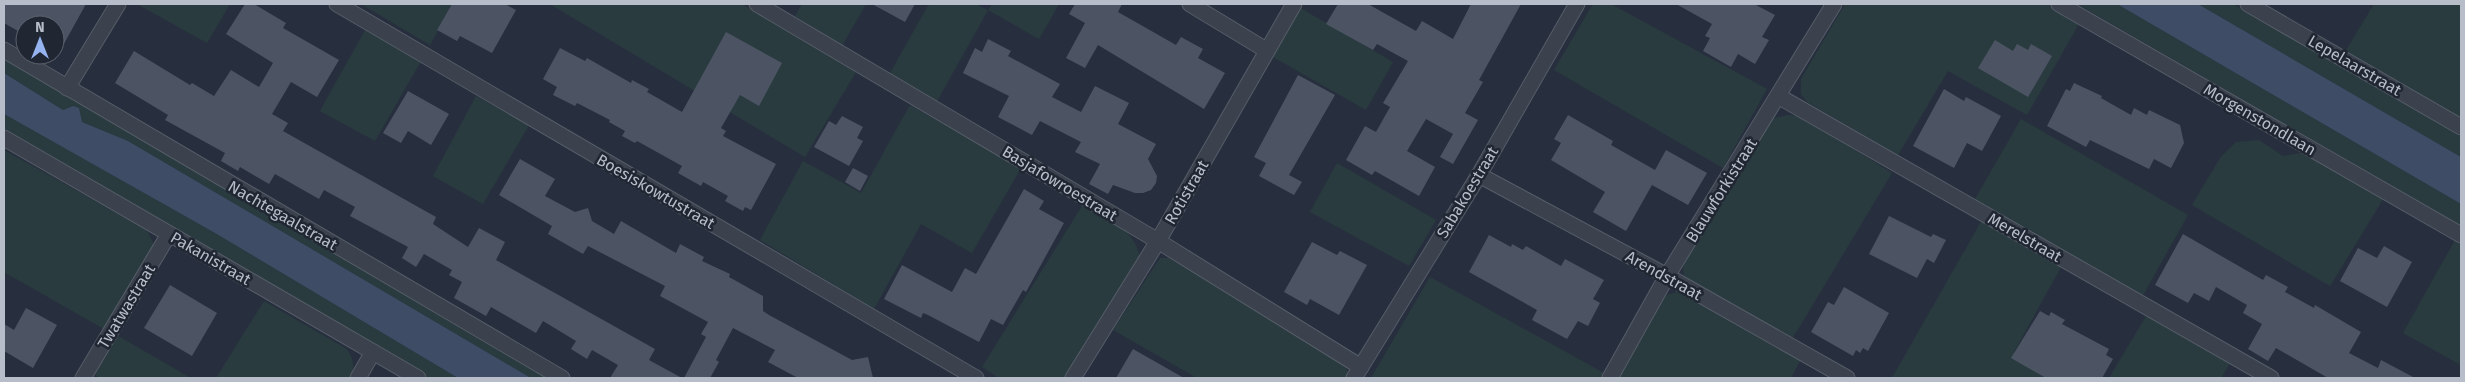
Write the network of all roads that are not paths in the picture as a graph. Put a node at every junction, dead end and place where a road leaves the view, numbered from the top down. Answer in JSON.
{"nodes":[{"id":1,"x":118,"y":4,"type":"edge"},
{"id":2,"x":337,"y":4,"type":"edge"},
{"id":3,"x":758,"y":4,"type":"edge"},
{"id":4,"x":1190,"y":4,"type":"edge"},
{"id":5,"x":1294,"y":4,"type":"edge"},
{"id":6,"x":1577,"y":4,"type":"edge"},
{"id":7,"x":1834,"y":4,"type":"edge"},
{"id":8,"x":2059,"y":4,"type":"edge"},
{"id":9,"x":2248,"y":4,"type":"edge"},
{"id":10,"x":4,"y":50,"type":"edge"},
{"id":11,"x":1266,"y":50,"type":"junction"},
{"id":12,"x":67,"y":88,"type":"junction"},
{"id":13,"x":1778,"y":96,"type":"junction"},
{"id":14,"x":2461,"y":126,"type":"edge"},
{"id":15,"x":4,"y":138,"type":"edge"},
{"id":16,"x":1479,"y":175,"type":"junction"},
{"id":17,"x":169,"y":234,"type":"junction"},
{"id":18,"x":2461,"y":235,"type":"edge"},
{"id":19,"x":1158,"y":241,"type":"junction"},
{"id":20,"x":1667,"y":276,"type":"junction"},
{"id":21,"x":373,"y":352,"type":"junction"},
{"id":22,"x":1357,"y":372,"type":"edge"},
{"id":23,"x":83,"y":378,"type":"edge"},
{"id":24,"x":358,"y":378,"type":"edge"},
{"id":25,"x":418,"y":378,"type":"edge"},
{"id":26,"x":562,"y":378,"type":"edge"},
{"id":27,"x":976,"y":378,"type":"edge"},
{"id":28,"x":1073,"y":378,"type":"edge"},
{"id":29,"x":1610,"y":378,"type":"edge"},
{"id":30,"x":1847,"y":378,"type":"edge"},
{"id":31,"x":2272,"y":378,"type":"edge"}],
"edges":[{"from":1,"to":12,"type":"street"},
{"from":2,"to":27,"type":"street","name":"Boesiskowtustraat"},
{"from":3,"to":19,"type":"street","name":"Basjafowroestraat"},
{"from":4,"to":11,"type":"street"},
{"from":5,"to":11,"type":"street","name":"Rotistraat"},
{"from":6,"to":16,"type":"street","name":"Sabakoestraat"},
{"from":7,"to":13,"type":"street","name":"Blauwforkistraat"},
{"from":8,"to":18,"type":"street","name":"Morgenstondlaan"},
{"from":9,"to":14,"type":"street","name":"Lepelaarstraat"},
{"from":10,"to":12,"type":"street","name":"Nachtegaalstraat"},
{"from":11,"to":19,"type":"street","name":"Rotistraat"},
{"from":12,"to":26,"type":"street","name":"Nachtegaalstraat"},
{"from":13,"to":20,"type":"street","name":"Blauwforkistraat"},
{"from":13,"to":31,"type":"street","name":"Merelstraat"},
{"from":15,"to":17,"type":"street","name":"Pakanistraat"},
{"from":16,"to":20,"type":"street","name":"Arendstraat"},
{"from":16,"to":22,"type":"street","name":"Sabakoestraat"},
{"from":17,"to":21,"type":"street","name":"Pakanistraat"},
{"from":17,"to":23,"type":"street","name":"Twatwastraat"},
{"from":19,"to":22,"type":"street","name":"Basjafowroestraat"},
{"from":19,"to":28,"type":"street","name":"Rotistraat"},
{"from":20,"to":29,"type":"street","name":"Blauwforkistraat"},
{"from":20,"to":30,"type":"street","name":"Arendstraat"},
{"from":21,"to":24,"type":"street"},
{"from":21,"to":25,"type":"street","name":"Pakanistraat"}]}
